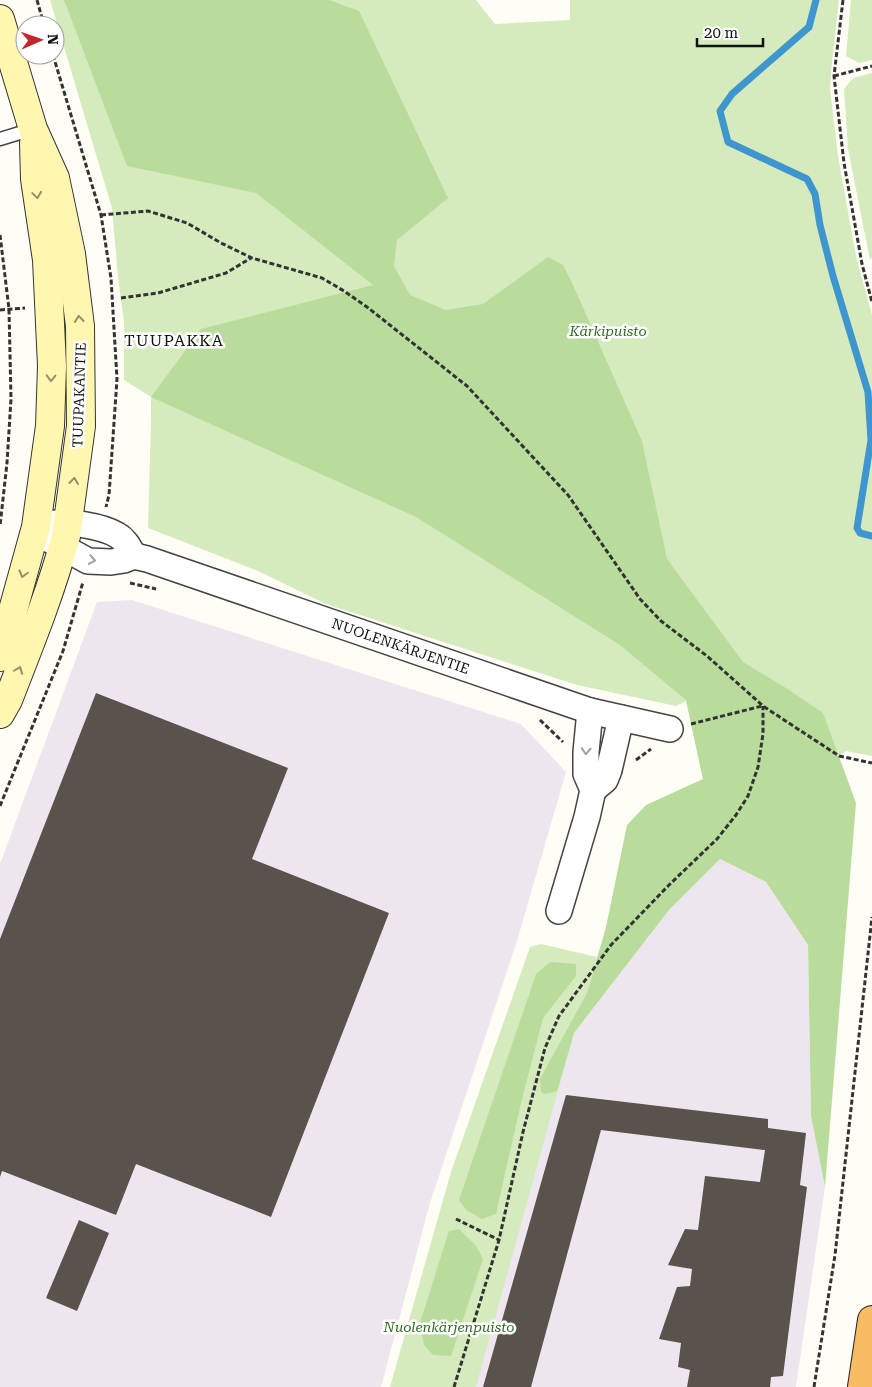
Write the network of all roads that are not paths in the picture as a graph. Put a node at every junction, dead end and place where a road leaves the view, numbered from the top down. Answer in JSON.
{"nodes":[{"id":1,"x":0,"y":19,"type":"edge"},
{"id":2,"x":33,"y":129,"type":"junction"},
{"id":3,"x":0,"y":139,"type":"edge"},
{"id":4,"x":36,"y":527,"type":"junction"},
{"id":5,"x":66,"y":535,"type":"junction"},
{"id":6,"x":134,"y":556,"type":"junction"},
{"id":7,"x":0,"y":657,"type":"edge"},
{"id":8,"x":590,"y":711,"type":"junction"},
{"id":9,"x":0,"y":714,"type":"edge"},
{"id":10,"x":621,"y":718,"type":"junction"},
{"id":11,"x":670,"y":729,"type":"road end"},
{"id":12,"x":593,"y":790,"type":"junction"},
{"id":13,"x":559,"y":911,"type":"dead end"},
{"id":14,"x":872,"y":1320,"type":"edge"},
{"id":15,"x":862,"y":1387,"type":"edge"}],
"edges":[{"from":1,"to":2,"type":"main road","name":"TUUPAKANTIE"},
{"from":2,"to":3,"type":"lane"},
{"from":2,"to":4,"type":"main road","name":"TUUPAKANTIE","one_way":true},
{"from":5,"to":2,"type":"main road","name":"TUUPAKANTIE","one_way":true},
{"from":4,"to":5,"type":"street","name":"NUOLENKÄRJENTIE"},
{"from":4,"to":7,"type":"main road","name":"TUUPAKANTIE","one_way":true},
{"from":5,"to":6,"type":"street","name":"NUOLENKÄRJENTIE"},
{"from":5,"to":6,"type":"street","name":"NUOLENKÄRJENTIE","one_way":true},
{"from":9,"to":5,"type":"main road","name":"TUUPAKANTIE","one_way":true},
{"from":6,"to":8,"type":"street","name":"NUOLENKÄRJENTIE"},
{"from":8,"to":10,"type":"street","name":"NUOLENKÄRJENTIE"},
{"from":8,"to":12,"type":"street","one_way":true},
{"from":10,"to":11,"type":"street","name":"NUOLENKÄRJENTIE"},
{"from":10,"to":12,"type":"street"},
{"from":12,"to":13,"type":"street"},
{"from":14,"to":15,"type":"highway"}]}
